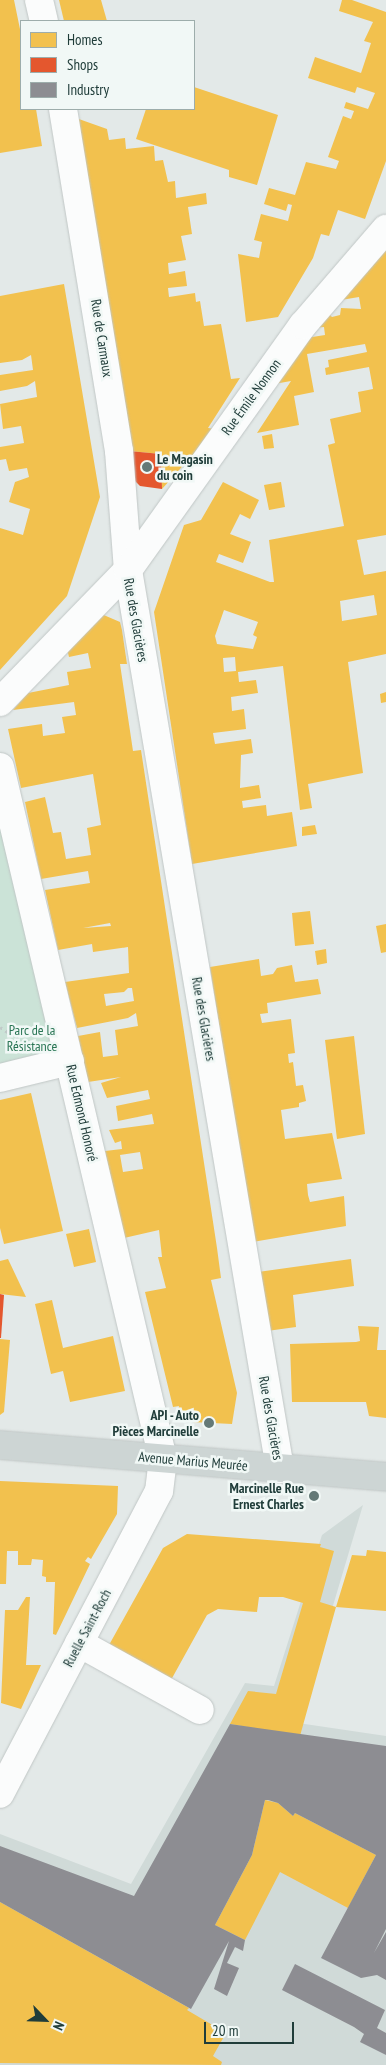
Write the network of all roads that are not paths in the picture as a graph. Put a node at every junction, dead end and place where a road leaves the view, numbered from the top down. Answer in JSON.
{"nodes":[{"id":1,"x":39,"y":0,"type":"edge"},
{"id":2,"x":44,"y":20,"type":"edge"},
{"id":3,"x":62,"y":110,"type":"edge"},
{"id":4,"x":386,"y":229,"type":"edge"},
{"id":5,"x":128,"y":570,"type":"junction"},
{"id":6,"x":0,"y":702,"type":"edge"},
{"id":7,"x":0,"y":767,"type":"edge"},
{"id":8,"x":70,"y":1061,"type":"junction"},
{"id":9,"x":0,"y":1078,"type":"edge"},
{"id":10,"x":0,"y":1444,"type":"edge"},
{"id":11,"x":163,"y":1459,"type":"junction"},
{"id":12,"x":280,"y":1468,"type":"junction"},
{"id":13,"x":386,"y":1477,"type":"edge"},
{"id":14,"x":79,"y":1643,"type":"junction"},
{"id":15,"x":200,"y":1710,"type":"dead end"},
{"id":16,"x":0,"y":1794,"type":"edge"}],
"edges":[{"from":1,"to":2,"type":"street"},
{"from":3,"to":5,"type":"street","name":"Rue de Carmaux"},
{"from":4,"to":5,"type":"street","name":"Rue Émile Nonnon"},
{"from":5,"to":6,"type":"street","name":"Rue Émile Nonnon"},
{"from":5,"to":12,"type":"street","name":"Rue des Glacières"},
{"from":7,"to":8,"type":"street","name":"Rue Edmond Honoré"},
{"from":8,"to":9,"type":"street"},
{"from":8,"to":11,"type":"street","name":"Rue Edmond Honoré"},
{"from":10,"to":11,"type":"main road","name":"Avenue Marius Meurée"},
{"from":11,"to":12,"type":"main road","name":"Avenue Marius Meurée"},
{"from":11,"to":14,"type":"street","name":"Ruelle Saint-Roch"},
{"from":12,"to":13,"type":"main road","name":"Avenue Marius Meurée"},
{"from":14,"to":15,"type":"street"},
{"from":14,"to":16,"type":"street","name":"Ruelle Saint-Roch"}]}
